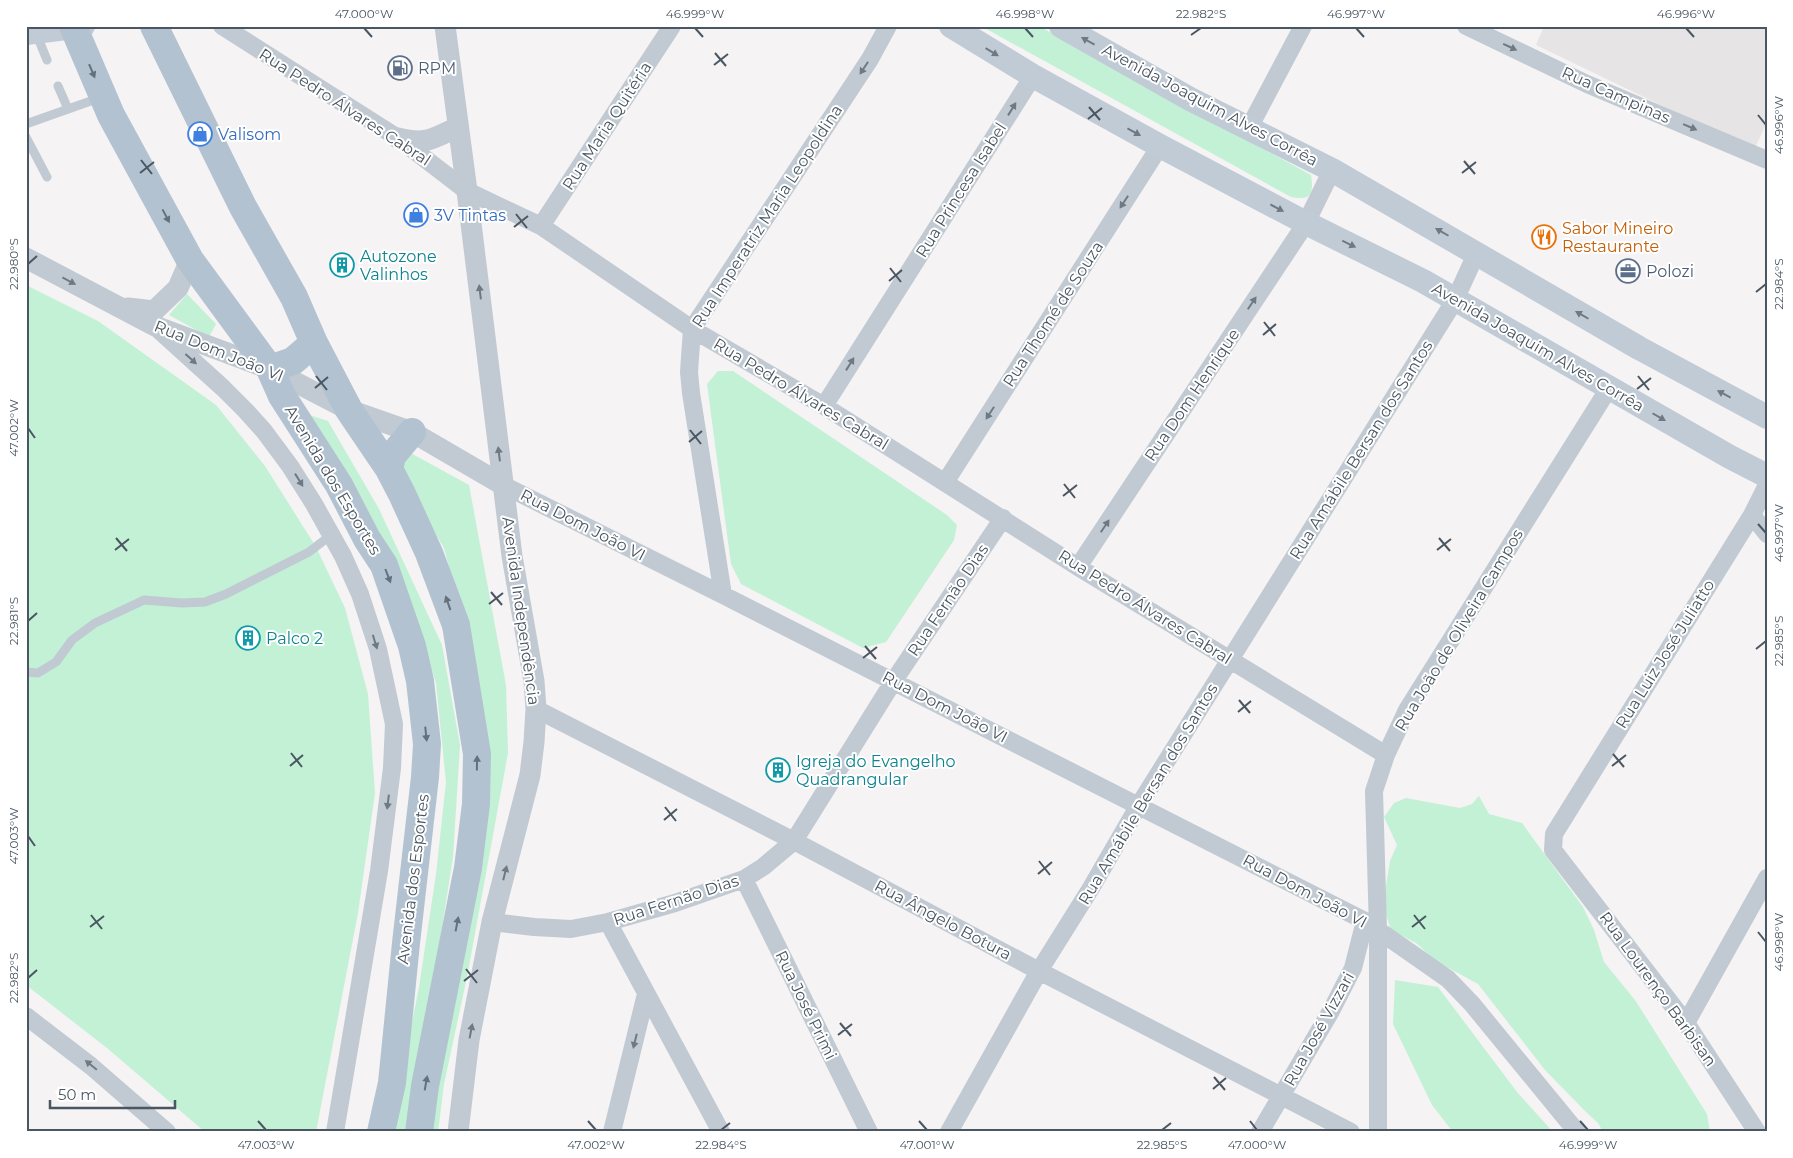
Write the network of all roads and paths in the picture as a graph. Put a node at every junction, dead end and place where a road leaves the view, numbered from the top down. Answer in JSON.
{"nodes":[{"id":1,"x":154,"y":26,"type":"edge"},
{"id":2,"x":222,"y":26,"type":"edge"},
{"id":3,"x":445,"y":26,"type":"edge"},
{"id":4,"x":672,"y":26,"type":"edge"},
{"id":5,"x":888,"y":26,"type":"edge"},
{"id":6,"x":950,"y":26,"type":"edge"},
{"id":7,"x":1062,"y":26,"type":"edge"},
{"id":8,"x":1303,"y":26,"type":"edge"},
{"id":9,"x":1466,"y":26,"type":"edge"},
{"id":10,"x":76,"y":27,"type":"edge"},
{"id":11,"x":31,"y":33,"type":"edge"},
{"id":12,"x":47,"y":60,"type":"dead end"},
{"id":13,"x":1033,"y":76,"type":"junction"},
{"id":14,"x":58,"y":86,"type":"dead end"},
{"id":15,"x":104,"y":97,"type":"junction"},
{"id":16,"x":68,"y":109,"type":"junction"},
{"id":17,"x":26,"y":124,"type":"edge"},
{"id":18,"x":458,"y":128,"type":"junction"},
{"id":19,"x":1250,"y":128,"type":"junction"},
{"id":20,"x":26,"y":137,"type":"edge"},
{"id":21,"x":398,"y":138,"type":"junction"},
{"id":22,"x":1160,"y":146,"type":"junction"},
{"id":23,"x":1767,"y":160,"type":"edge"},
{"id":24,"x":1332,"y":170,"type":"junction"},
{"id":25,"x":47,"y":177,"type":"dead end"},
{"id":26,"x":467,"y":191,"type":"junction"},
{"id":27,"x":1306,"y":223,"type":"junction"},
{"id":28,"x":541,"y":226,"type":"junction"},
{"id":29,"x":1476,"y":254,"type":"junction"},
{"id":30,"x":26,"y":258,"type":"edge"},
{"id":31,"x":190,"y":260,"type":"junction"},
{"id":32,"x":1455,"y":300,"type":"junction"},
{"id":33,"x":115,"y":306,"type":"junction"},
{"id":34,"x":155,"y":326,"type":"junction"},
{"id":35,"x":692,"y":329,"type":"junction"},
{"id":36,"x":314,"y":343,"type":"junction"},
{"id":37,"x":270,"y":369,"type":"junction"},
{"id":38,"x":1609,"y":388,"type":"junction"},
{"id":39,"x":824,"y":406,"type":"junction"},
{"id":40,"x":349,"y":410,"type":"junction"},
{"id":41,"x":1767,"y":417,"type":"edge"},
{"id":42,"x":412,"y":432,"type":"junction"},
{"id":43,"x":389,"y":469,"type":"junction"},
{"id":44,"x":1767,"y":476,"type":"edge"},
{"id":45,"x":946,"y":481,"type":"junction"},
{"id":46,"x":503,"y":485,"type":"junction"},
{"id":47,"x":1767,"y":485,"type":"edge"},
{"id":48,"x":1752,"y":515,"type":"junction"},
{"id":49,"x":1003,"y":518,"type":"junction"},
{"id":50,"x":1767,"y":534,"type":"edge"},
{"id":51,"x":331,"y":535,"type":"junction"},
{"id":52,"x":1078,"y":567,"type":"junction"},
{"id":53,"x":723,"y":595,"type":"junction"},
{"id":54,"x":1229,"y":659,"type":"junction"},
{"id":55,"x":26,"y":672,"type":"edge"},
{"id":56,"x":894,"y":682,"type":"junction"},
{"id":57,"x":536,"y":709,"type":"junction"},
{"id":58,"x":1386,"y":754,"type":"junction"},
{"id":59,"x":1139,"y":805,"type":"junction"},
{"id":60,"x":794,"y":841,"type":"junction"},
{"id":61,"x":1553,"y":850,"type":"joint"},
{"id":62,"x":1767,"y":878,"type":"edge"},
{"id":63,"x":744,"y":879,"type":"junction"},
{"id":64,"x":492,"y":922,"type":"junction"},
{"id":65,"x":608,"y":922,"type":"junction"},
{"id":66,"x":1372,"y":925,"type":"junction"},
{"id":67,"x":1039,"y":971,"type":"junction"},
{"id":68,"x":646,"y":994,"type":"junction"},
{"id":69,"x":26,"y":1016,"type":"edge"},
{"id":70,"x":1686,"y":1023,"type":"junction"},
{"id":71,"x":1282,"y":1096,"type":"junction"},
{"id":72,"x":716,"y":1130,"type":"edge"},
{"id":73,"x":167,"y":1132,"type":"edge"},
{"id":74,"x":335,"y":1132,"type":"edge"},
{"id":75,"x":381,"y":1132,"type":"edge"},
{"id":76,"x":419,"y":1132,"type":"edge"},
{"id":77,"x":458,"y":1132,"type":"edge"},
{"id":78,"x":612,"y":1132,"type":"edge"},
{"id":79,"x":869,"y":1132,"type":"edge"},
{"id":80,"x":949,"y":1132,"type":"edge"},
{"id":81,"x":1260,"y":1132,"type":"edge"},
{"id":82,"x":1351,"y":1132,"type":"edge"},
{"id":83,"x":1378,"y":1132,"type":"edge"},
{"id":84,"x":1576,"y":1132,"type":"edge"},
{"id":85,"x":1758,"y":1132,"type":"edge"}],
"edges":[{"from":1,"to":36,"type":"main road"},
{"from":2,"to":21,"type":"street","name":"Rua Pedro Álvares Cabral"},
{"from":3,"to":18,"type":"street","name":"Avenida Independência"},
{"from":4,"to":28,"type":"street","name":"Rua Maria Quitéria"},
{"from":5,"to":35,"type":"street","name":"Rua Imperatriz Maria Leopoldina","one_way":true},
{"from":6,"to":13,"type":"main road","name":"Avenida Joaquim Alves Corrêa","one_way":true},
{"from":19,"to":7,"type":"main road","name":"Avenida Joaquim Alves Corrêa","one_way":true},
{"from":8,"to":19,"type":"street"},
{"from":9,"to":23,"type":"street","name":"Rua Campinas","one_way":true},
{"from":10,"to":11,"type":"main road"},
{"from":10,"to":15,"type":"main road","name":"Avenida dos Esportes","one_way":true},
{"from":11,"to":12,"type":"lane"},
{"from":13,"to":22,"type":"main road","name":"Avenida Joaquim Alves Corrêa","one_way":true},
{"from":39,"to":13,"type":"street","name":"Rua Princesa Isabel","one_way":true},
{"from":14,"to":16,"type":"lane"},
{"from":15,"to":16,"type":"lane"},
{"from":15,"to":31,"type":"main road","name":"Avenida dos Esportes","one_way":true},
{"from":16,"to":17,"type":"lane"},
{"from":18,"to":21,"type":"street"},
{"from":18,"to":26,"type":"street","name":"Avenida Independência"},
{"from":19,"to":24,"type":"main road","name":"Avenida Joaquim Alves Corrêa"},
{"from":20,"to":25,"type":"lane"},
{"from":21,"to":26,"type":"street","name":"Rua Pedro Álvares Cabral"},
{"from":22,"to":27,"type":"main road","name":"Avenida Joaquim Alves Corrêa","one_way":true},
{"from":22,"to":45,"type":"street","name":"Rua Thomé de Souza","one_way":true},
{"from":24,"to":27,"type":"street","name":"Avenida Joaquim Alves Corrêa"},
{"from":29,"to":24,"type":"main road","name":"Avenida Joaquim Alves Corrêa","one_way":true},
{"from":26,"to":28,"type":"street","name":"Rua Pedro Álvares Cabral"},
{"from":46,"to":26,"type":"street","name":"Avenida Independência","one_way":true},
{"from":27,"to":32,"type":"main road","name":"Avenida Joaquim Alves Corrêa","one_way":true},
{"from":52,"to":27,"type":"street","name":"Rua Dom Henrique","one_way":true},
{"from":28,"to":35,"type":"street","name":"Rua Pedro Álvares Cabral"},
{"from":29,"to":32,"type":"street","name":"Rua Amábile Bersan dos Santos"},
{"from":41,"to":29,"type":"main road","name":"Avenida Joaquim Alves Corrêa","one_way":true},
{"from":30,"to":33,"type":"street","name":"Rua Dom João VI","one_way":true},
{"from":31,"to":33,"type":"street","name":"Rua Dom João VI"},
{"from":31,"to":37,"type":"main road","name":"Avenida dos Esportes"},
{"from":32,"to":38,"type":"main road","name":"Avenida Joaquim Alves Corrêa"},
{"from":32,"to":54,"type":"street","name":"Rua Amábile Bersan dos Santos"},
{"from":33,"to":34,"type":"street","name":"Rua Dom João VI"},
{"from":34,"to":37,"type":"street","name":"Rua Dom João VI"},
{"from":34,"to":51,"type":"street","one_way":true},
{"from":35,"to":39,"type":"street","name":"Rua Pedro Álvares Cabral"},
{"from":35,"to":53,"type":"street","name":"Rua Imperatriz Maria Leopoldina"},
{"from":36,"to":37,"type":"main road"},
{"from":36,"to":40,"type":"main road"},
{"from":37,"to":40,"type":"street","name":"Rua Dom João VI"},
{"from":37,"to":75,"type":"main road","name":"Avenida dos Esportes","one_way":true},
{"from":38,"to":44,"type":"main road","name":"Avenida Joaquim Alves Corrêa","one_way":true},
{"from":38,"to":58,"type":"street","name":"Rua João de Oliveira Campos"},
{"from":39,"to":45,"type":"street","name":"Rua Pedro Álvares Cabral"},
{"from":40,"to":42,"type":"street","name":"Rua Dom João VI"},
{"from":40,"to":43,"type":"main road"},
{"from":42,"to":43,"type":"main road"},
{"from":42,"to":46,"type":"street","name":"Rua Dom João VI"},
{"from":76,"to":43,"type":"main road","one_way":true},
{"from":45,"to":49,"type":"street","name":"Rua Pedro Álvares Cabral"},
{"from":46,"to":53,"type":"street","name":"Rua Dom João VI"},
{"from":46,"to":57,"type":"street","name":"Avenida Independência"},
{"from":47,"to":48,"type":"street","name":"Rua Luiz José Juliatto"},
{"from":48,"to":50,"type":"street"},
{"from":48,"to":61,"type":"street","name":"Rua Luiz José Juliatto"},
{"from":49,"to":52,"type":"street","name":"Rua Pedro Álvares Cabral"},
{"from":49,"to":56,"type":"street","name":"Rua Fernão Dias"},
{"from":51,"to":55,"type":"lane"},
{"from":51,"to":74,"type":"street","one_way":true},
{"from":52,"to":54,"type":"street","name":"Rua Pedro Álvares Cabral"},
{"from":53,"to":56,"type":"street","name":"Rua Dom João VI"},
{"from":54,"to":58,"type":"street","name":"Rua Pedro Álvares Cabral"},
{"from":54,"to":59,"type":"street","name":"Rua Amábile Bersan dos Santos"},
{"from":56,"to":59,"type":"street","name":"Rua Dom João VI"},
{"from":56,"to":60,"type":"street","name":"Rua Fernão Dias"},
{"from":57,"to":60,"type":"street","name":"Rua Ângelo Botura"},
{"from":64,"to":57,"type":"street","name":"Avenida Independência","one_way":true},
{"from":58,"to":66,"type":"street","name":"Rua João de Oliveira Campos"},
{"from":59,"to":66,"type":"street","name":"Rua Dom João VI"},
{"from":59,"to":67,"type":"street","name":"Rua Amábile Bersan dos Santos"},
{"from":60,"to":63,"type":"street","name":"Rua Fernão Dias"},
{"from":60,"to":67,"type":"street","name":"Rua Ângelo Botura"},
{"from":61,"to":70,"type":"street","name":"Rua Lourenço Barbisan"},
{"from":62,"to":70,"type":"street"},
{"from":63,"to":65,"type":"street","name":"Rua Fernão Dias"},
{"from":63,"to":79,"type":"street","name":"Rua José Primi"},
{"from":64,"to":65,"type":"street","name":"Rua Fernão Dias"},
{"from":77,"to":64,"type":"street","name":"Avenida Independência","one_way":true},
{"from":65,"to":68,"type":"street"},
{"from":66,"to":71,"type":"street","name":"Rua José Vizzari"},
{"from":66,"to":83,"type":"street","name":"Rua João de Oliveira Campos"},
{"from":66,"to":84,"type":"street","name":"Rua Dom João VI"},
{"from":67,"to":71,"type":"street","name":"Rua Ângelo Botura"},
{"from":67,"to":80,"type":"street","name":"Rua Amábile Bersan dos Santos"},
{"from":68,"to":72,"type":"street"},
{"from":68,"to":78,"type":"street","one_way":true},
{"from":73,"to":69,"type":"street","one_way":true},
{"from":70,"to":85,"type":"street","name":"Rua Lourenço Barbisan"},
{"from":71,"to":81,"type":"street","name":"Rua José Vizzari"},
{"from":71,"to":82,"type":"street","name":"Rua Ângelo Botura"}]}
